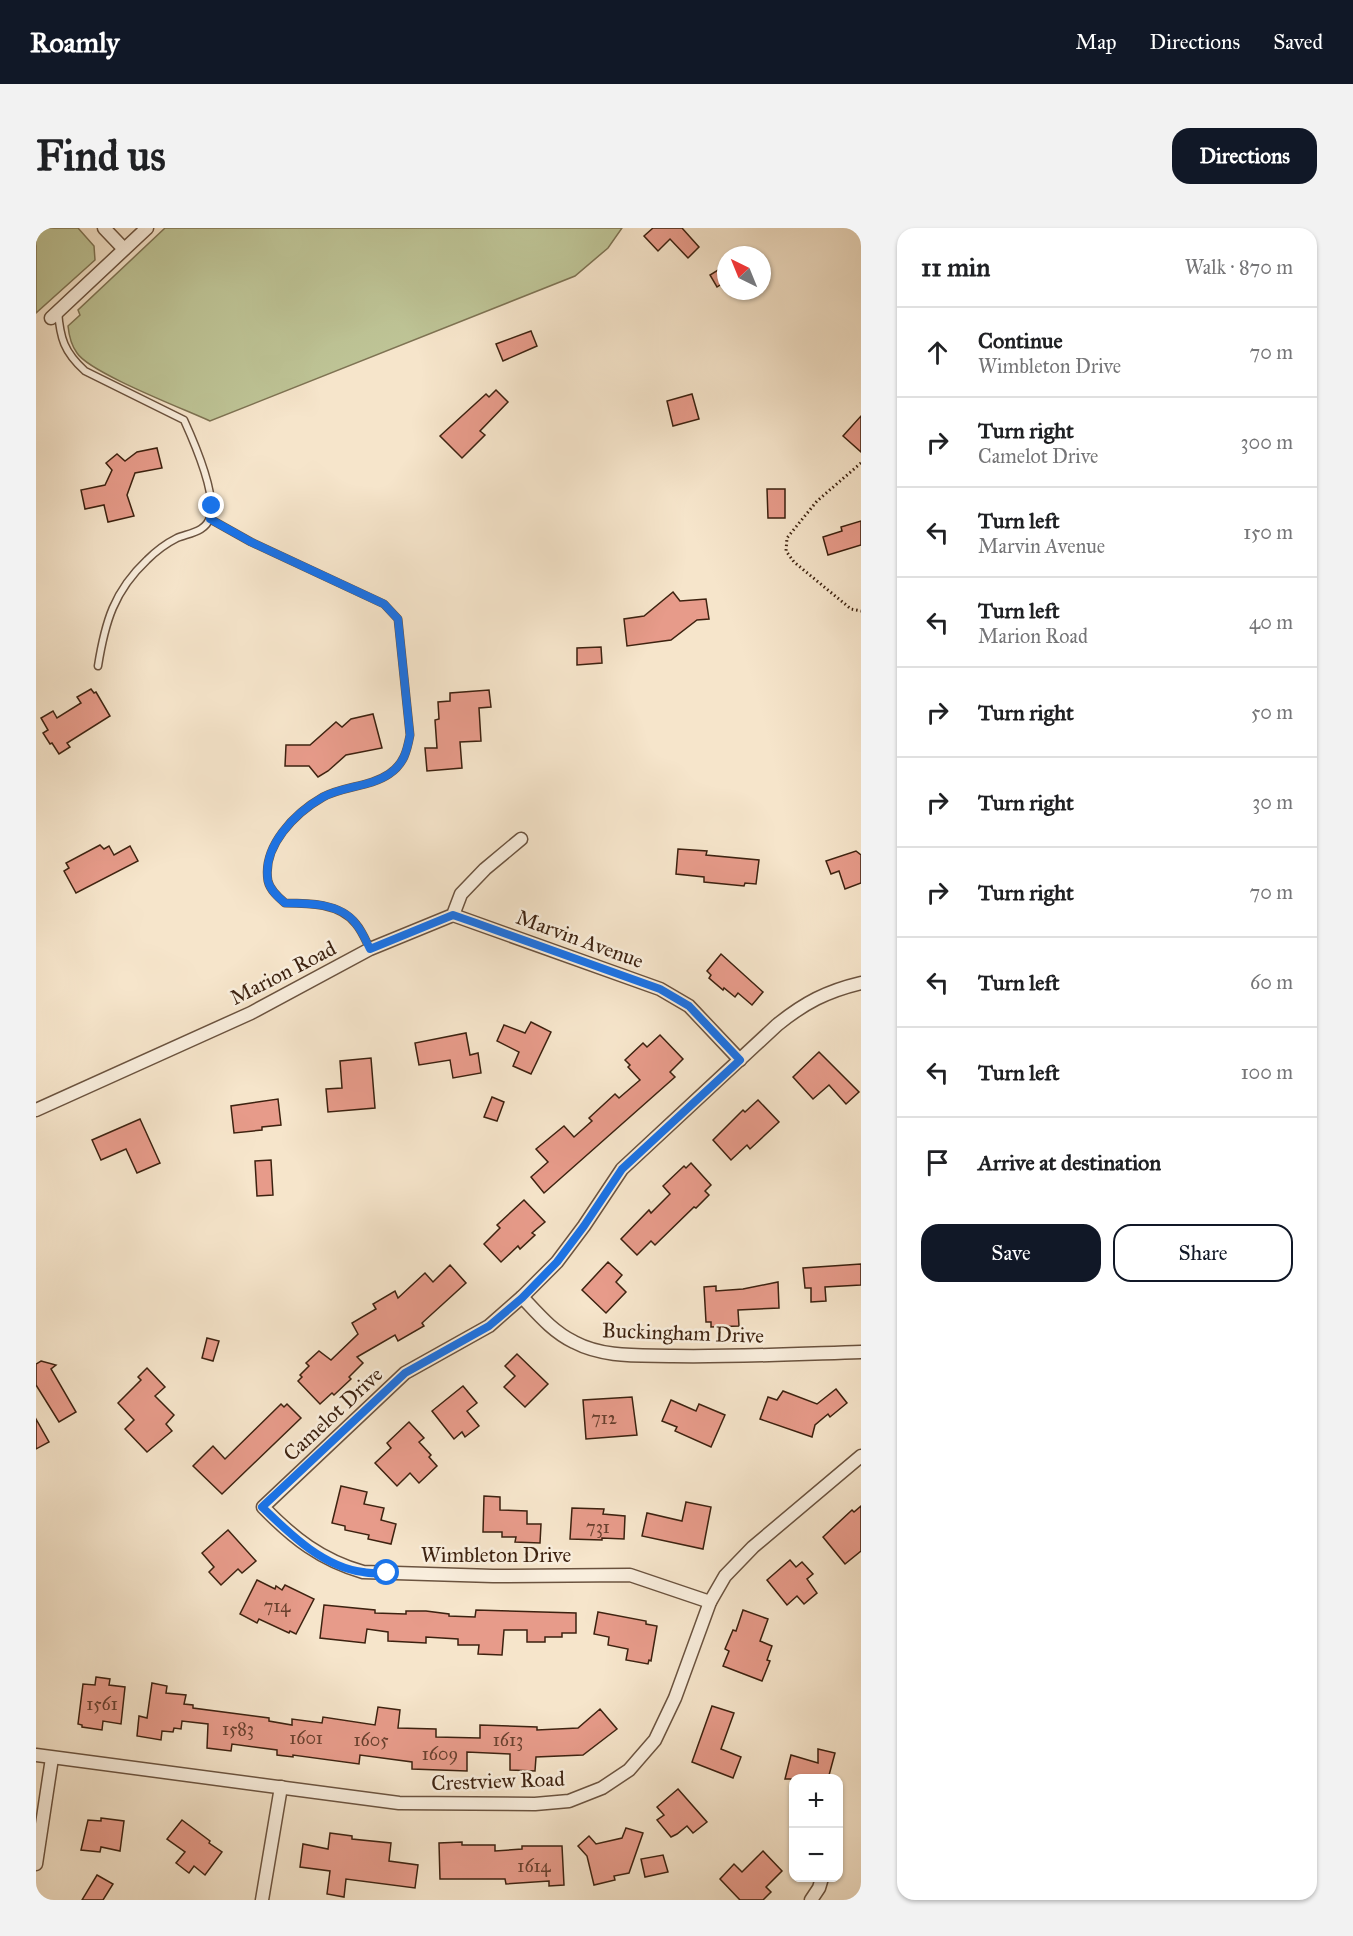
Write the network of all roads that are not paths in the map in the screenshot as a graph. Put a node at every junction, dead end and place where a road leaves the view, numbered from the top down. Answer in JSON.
{"nodes":[{"id":1,"x":104,"y":228,"type":"edge"},
{"id":2,"x":147,"y":228,"type":"edge"},
{"id":3,"x":124,"y":249,"type":"junction"},
{"id":4,"x":55,"y":314,"type":"joint"},
{"id":5,"x":210,"y":519,"type":"junction"},
{"id":6,"x":98,"y":666,"type":"dead end"},
{"id":7,"x":521,"y":839,"type":"dead end"},
{"id":8,"x":453,"y":915,"type":"junction"},
{"id":9,"x":370,"y":949,"type":"junction"},
{"id":10,"x":861,"y":983,"type":"edge"},
{"id":11,"x":740,"y":1060,"type":"junction"},
{"id":12,"x":36,"y":1110,"type":"edge"},
{"id":13,"x":522,"y":1298,"type":"junction"},
{"id":14,"x":861,"y":1352,"type":"edge"},
{"id":15,"x":861,"y":1456,"type":"edge"},
{"id":16,"x":262,"y":1507,"type":"joint"},
{"id":17,"x":710,"y":1602,"type":"junction"},
{"id":18,"x":36,"y":1755,"type":"edge"},
{"id":19,"x":52,"y":1758,"type":"junction"},
{"id":20,"x":280,"y":1787,"type":"junction"},
{"id":21,"x":36,"y":1864,"type":"edge"},
{"id":22,"x":821,"y":1882,"type":"edge"},
{"id":23,"x":262,"y":1900,"type":"edge"},
{"id":24,"x":811,"y":1900,"type":"edge"}],
"edges":[{"from":1,"to":3,"type":"street"},
{"from":2,"to":3,"type":"street"},
{"from":3,"to":4,"type":"street"},
{"from":4,"to":5,"type":"lane"},
{"from":5,"to":6,"type":"lane"},
{"from":5,"to":9,"type":"lane"},
{"from":7,"to":8,"type":"street"},
{"from":8,"to":9,"type":"street","name":"Marion Road"},
{"from":8,"to":11,"type":"street","name":"Marvin Avenue"},
{"from":9,"to":12,"type":"street","name":"Marion Road"},
{"from":10,"to":11,"type":"street","name":"Camelot Drive"},
{"from":11,"to":13,"type":"street","name":"Camelot Drive"},
{"from":13,"to":14,"type":"street","name":"Buckingham Drive"},
{"from":13,"to":16,"type":"street","name":"Camelot Drive"},
{"from":15,"to":17,"type":"street","name":"Crestview Road"},
{"from":16,"to":17,"type":"street","name":"Wimbleton Drive"},
{"from":17,"to":20,"type":"street","name":"Crestview Road"},
{"from":18,"to":19,"type":"street","name":"Crestview Road"},
{"from":19,"to":20,"type":"street","name":"Crestview Road"},
{"from":19,"to":21,"type":"street"},
{"from":20,"to":23,"type":"street"},
{"from":22,"to":24,"type":"street"}]}
